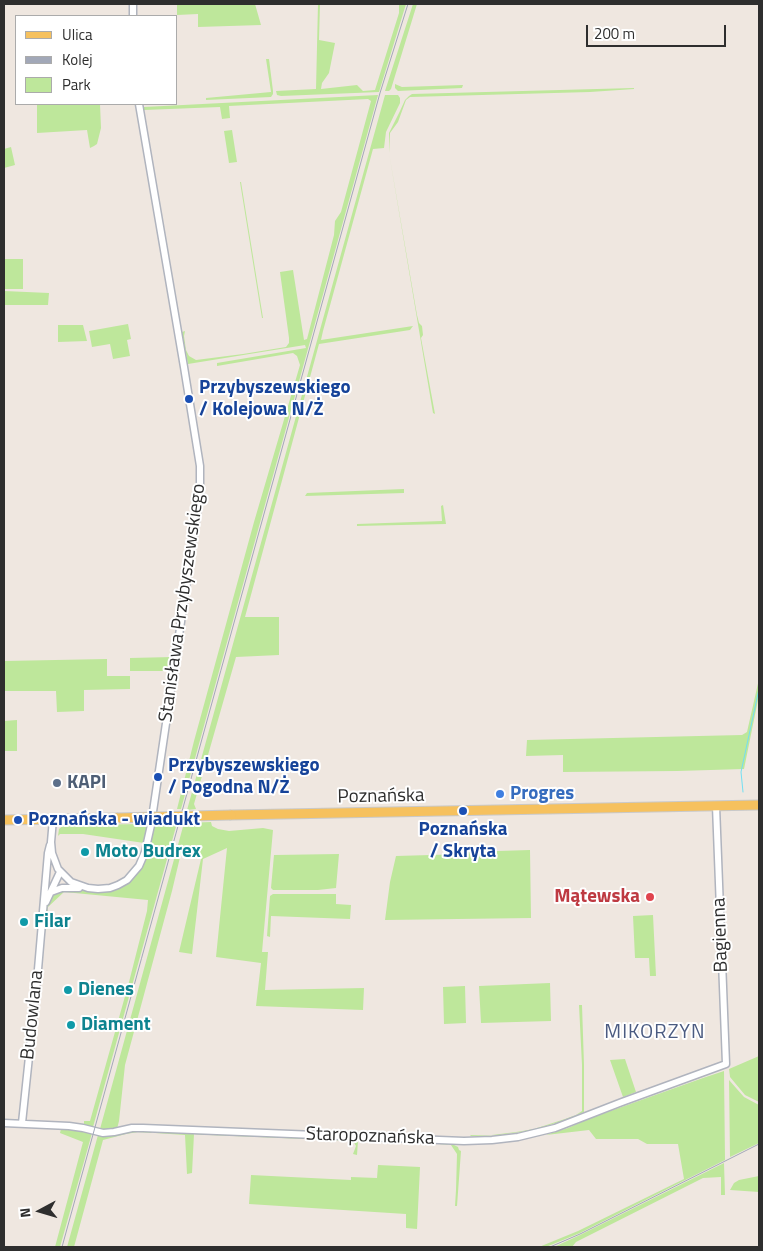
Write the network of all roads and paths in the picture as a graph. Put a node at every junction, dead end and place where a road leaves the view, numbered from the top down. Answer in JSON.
{"nodes":[{"id":1,"x":139,"y":105,"type":"edge"},
{"id":2,"x":759,"y":805,"type":"edge"},
{"id":3,"x":716,"y":806,"type":"junction"},
{"id":4,"x":53,"y":819,"type":"junction"},
{"id":5,"x":4,"y":820,"type":"edge"},
{"id":6,"x":51,"y":842,"type":"junction"},
{"id":7,"x":59,"y":871,"type":"junction"},
{"id":8,"x":46,"y":876,"type":"junction"},
{"id":9,"x":88,"y":888,"type":"junction"},
{"id":10,"x":51,"y":892,"type":"junction"},
{"id":11,"x":44,"y":907,"type":"junction"},
{"id":12,"x":726,"y":1064,"type":"joint"},
{"id":13,"x":4,"y":1123,"type":"edge"},
{"id":14,"x":22,"y":1123,"type":"junction"}],
"edges":[{"from":1,"to":9,"type":"street","name":"Stanisława Przybyszewskiego"},
{"from":2,"to":3,"type":"main road","name":"Poznańska"},
{"from":3,"to":4,"type":"main road","name":"Poznańska","bridge":true},
{"from":3,"to":12,"type":"street","name":"Bagienna"},
{"from":4,"to":5,"type":"main road","name":"Poznańska"},
{"from":4,"to":6,"type":"street"},
{"from":6,"to":7,"type":"street"},
{"from":6,"to":8,"type":"street","name":"Budowlana"},
{"from":7,"to":8,"type":"street"},
{"from":7,"to":9,"type":"street","name":"Stanisława Przybyszewskiego"},
{"from":7,"to":10,"type":"street","name":"Budowlana"},
{"from":8,"to":11,"type":"street","name":"Budowlana"},
{"from":9,"to":10,"type":"street"},
{"from":10,"to":11,"type":"street","name":"Budowlana"},
{"from":11,"to":14,"type":"street","name":"Budowlana"},
{"from":12,"to":14,"type":"street","name":"Staropoznańska"},
{"from":13,"to":14,"type":"street","name":"Staropoznańska"}]}
